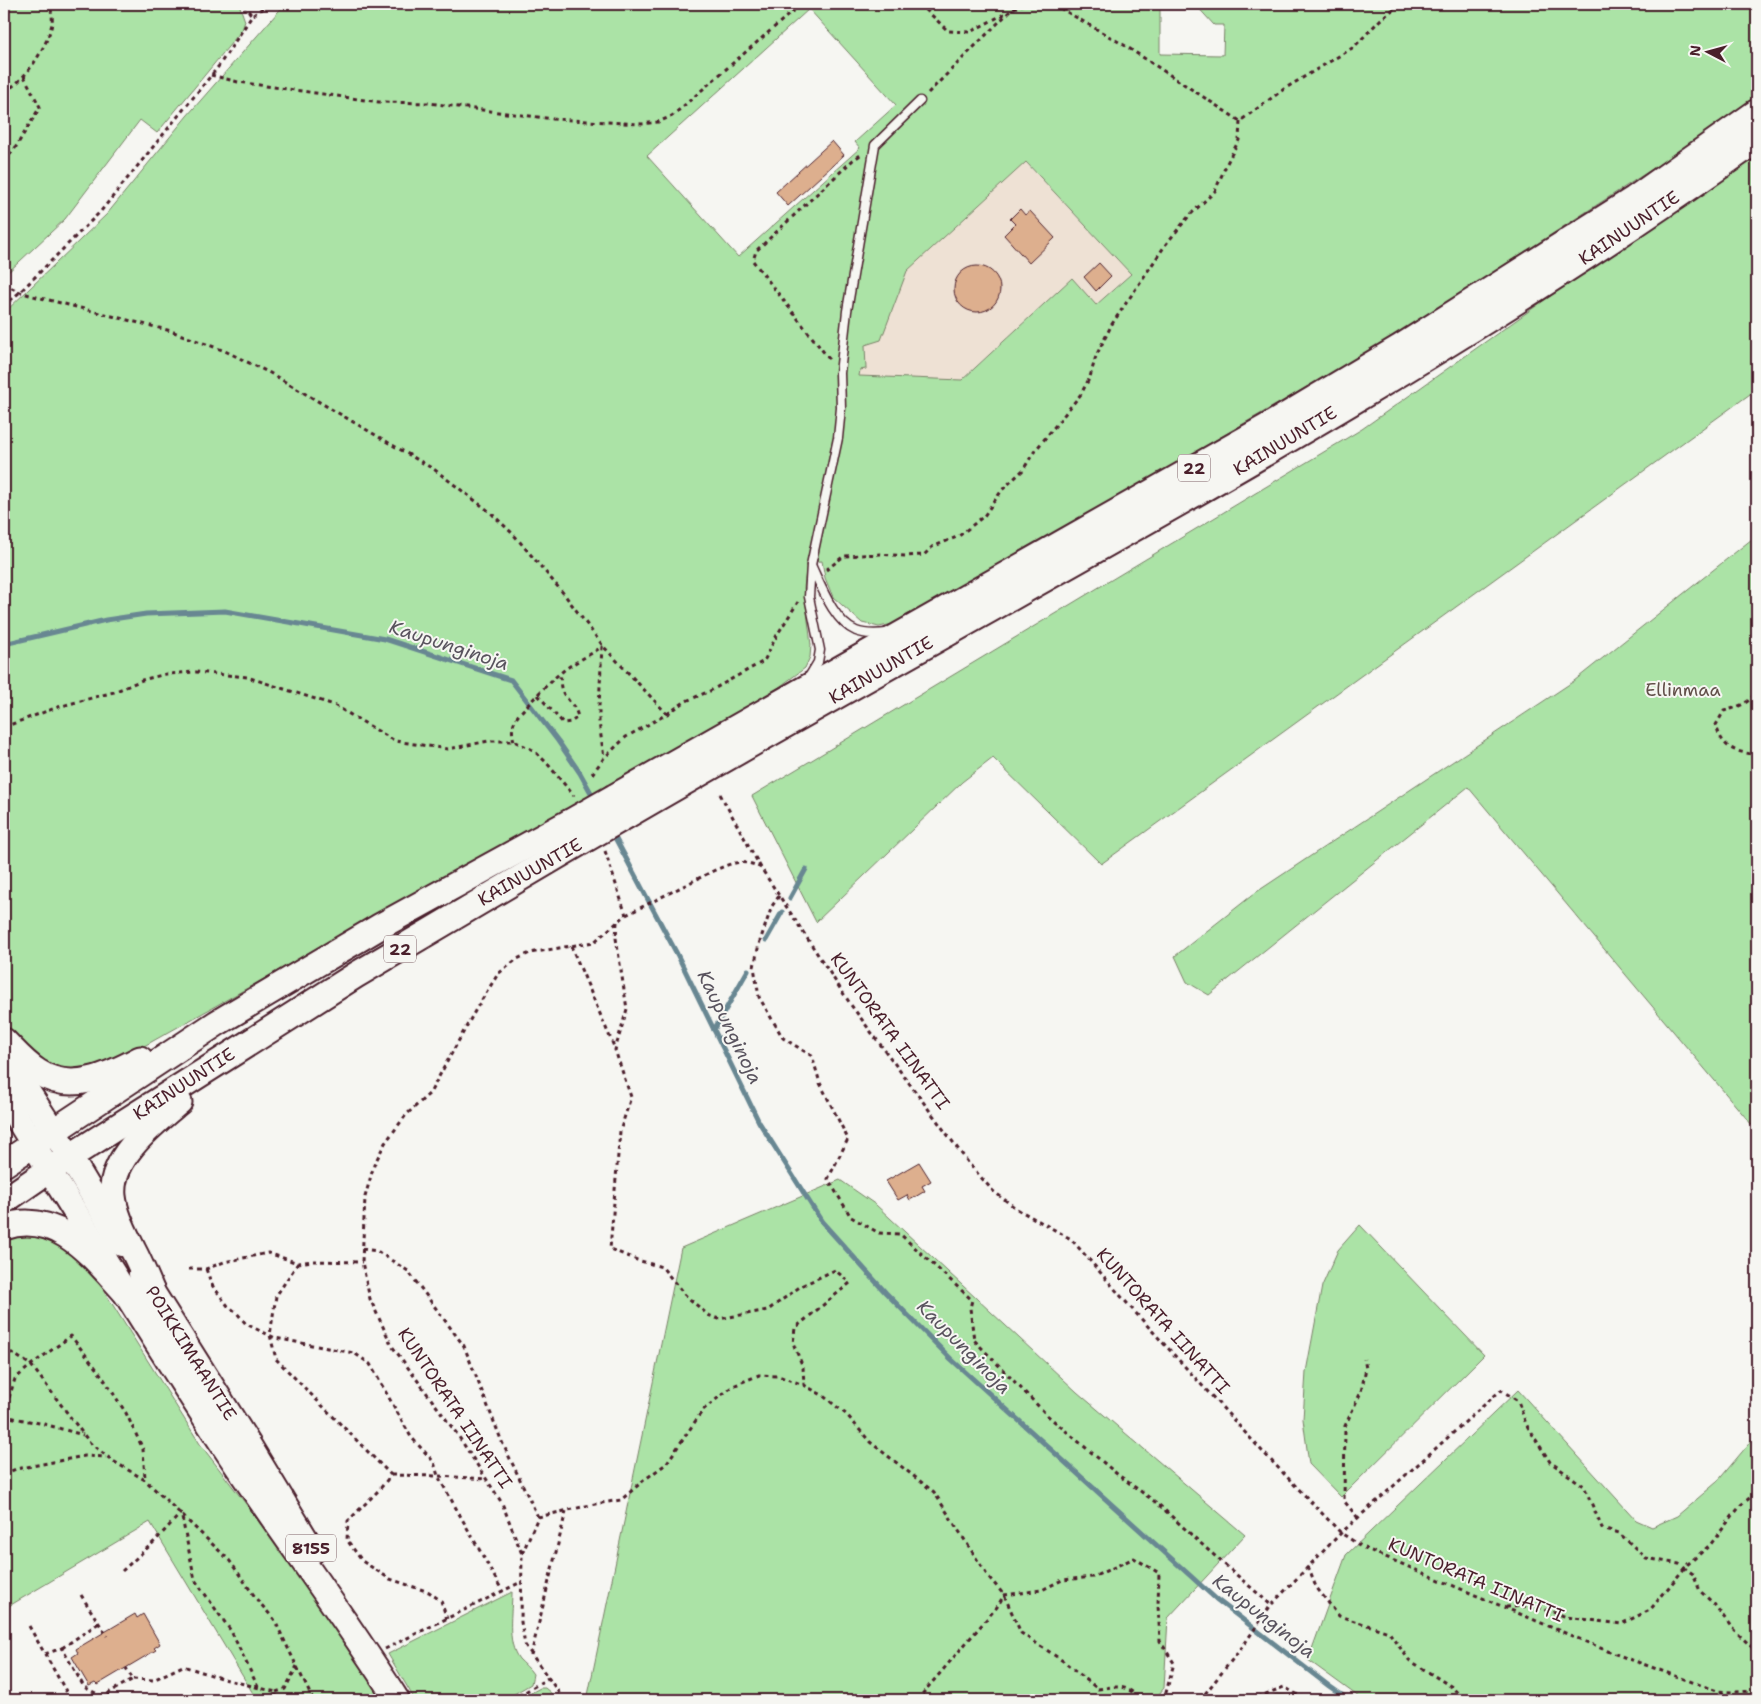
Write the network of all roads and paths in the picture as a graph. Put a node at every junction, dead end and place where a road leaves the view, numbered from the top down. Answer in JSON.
{"nodes":[{"id":1,"x":50,"y":4,"type":"edge"},
{"id":2,"x":244,"y":4,"type":"edge"},
{"id":3,"x":268,"y":4,"type":"edge"},
{"id":4,"x":801,"y":4,"type":"edge"},
{"id":5,"x":920,"y":4,"type":"edge"},
{"id":6,"x":1024,"y":4,"type":"edge"},
{"id":7,"x":1053,"y":4,"type":"edge"},
{"id":8,"x":1400,"y":4,"type":"edge"},
{"id":9,"x":1012,"y":9,"type":"junction"},
{"id":10,"x":252,"y":16,"type":"junction"},
{"id":11,"x":211,"y":75,"type":"junction"},
{"id":12,"x":24,"y":76,"type":"junction"},
{"id":13,"x":4,"y":92,"type":"edge"},
{"id":14,"x":920,"y":100,"type":"joint"},
{"id":15,"x":1757,"y":112,"type":"edge"},
{"id":16,"x":1240,"y":121,"type":"junction"},
{"id":17,"x":1757,"y":140,"type":"edge"},
{"id":18,"x":875,"y":145,"type":"junction"},
{"id":19,"x":4,"y":161,"type":"edge"},
{"id":20,"x":4,"y":284,"type":"edge"},
{"id":21,"x":20,"y":292,"type":"junction"},
{"id":22,"x":4,"y":306,"type":"edge"},
{"id":23,"x":840,"y":373,"type":"junction"},
{"id":24,"x":811,"y":565,"type":"junction"},
{"id":25,"x":816,"y":576,"type":"junction"},
{"id":26,"x":810,"y":582,"type":"junction"},
{"id":27,"x":902,"y":633,"type":"junction"},
{"id":28,"x":602,"y":646,"type":"junction"},
{"id":29,"x":561,"y":672,"type":"junction"},
{"id":30,"x":1757,"y":687,"type":"edge"},
{"id":31,"x":800,"y":692,"type":"junction"},
{"id":32,"x":538,"y":695,"type":"junction"},
{"id":33,"x":666,"y":714,"type":"junction"},
{"id":34,"x":4,"y":727,"type":"edge"},
{"id":35,"x":514,"y":742,"type":"junction"},
{"id":36,"x":1757,"y":755,"type":"edge"},
{"id":37,"x":604,"y":758,"type":"junction"},
{"id":38,"x":592,"y":774,"type":"dead end"},
{"id":39,"x":570,"y":790,"type":"dead end"},
{"id":40,"x":720,"y":794,"type":"dead end"},
{"id":41,"x":620,"y":807,"type":"junction"},
{"id":42,"x":576,"y":832,"type":"junction"},
{"id":43,"x":761,"y":868,"type":"junction"},
{"id":44,"x":780,"y":896,"type":"junction"},
{"id":45,"x":617,"y":921,"type":"junction"},
{"id":46,"x":571,"y":946,"type":"junction"},
{"id":47,"x":252,"y":1003,"type":"junction"},
{"id":48,"x":265,"y":1033,"type":"junction"},
{"id":49,"x":4,"y":1040,"type":"edge"},
{"id":50,"x":615,"y":1050,"type":"junction"},
{"id":51,"x":4,"y":1055,"type":"edge"},
{"id":52,"x":4,"y":1097,"type":"edge"},
{"id":53,"x":53,"y":1131,"type":"junction"},
{"id":54,"x":32,"y":1145,"type":"junction"},
{"id":55,"x":70,"y":1157,"type":"junction"},
{"id":56,"x":4,"y":1164,"type":"edge"},
{"id":57,"x":49,"y":1170,"type":"junction"},
{"id":58,"x":4,"y":1201,"type":"edge"},
{"id":59,"x":4,"y":1227,"type":"edge"},
{"id":60,"x":362,"y":1249,"type":"junction"},
{"id":61,"x":362,"y":1262,"type":"junction"},
{"id":62,"x":298,"y":1263,"type":"junction"},
{"id":63,"x":189,"y":1269,"type":"dead end"},
{"id":64,"x":206,"y":1269,"type":"junction"},
{"id":65,"x":152,"y":1292,"type":"junction"},
{"id":66,"x":128,"y":1295,"type":"junction"},
{"id":67,"x":270,"y":1335,"type":"junction"},
{"id":68,"x":4,"y":1348,"type":"edge"},
{"id":69,"x":1364,"y":1359,"type":"dead end"},
{"id":70,"x":31,"y":1365,"type":"junction"},
{"id":71,"x":804,"y":1385,"type":"junction"},
{"id":72,"x":4,"y":1415,"type":"edge"},
{"id":73,"x":84,"y":1435,"type":"junction"},
{"id":74,"x":107,"y":1456,"type":"junction"},
{"id":75,"x":4,"y":1474,"type":"edge"},
{"id":76,"x":391,"y":1475,"type":"junction"},
{"id":77,"x":438,"y":1476,"type":"junction"},
{"id":78,"x":487,"y":1479,"type":"junction"},
{"id":79,"x":145,"y":1480,"type":"junction"},
{"id":80,"x":1757,"y":1492,"type":"edge"},
{"id":81,"x":566,"y":1511,"type":"junction"},
{"id":82,"x":181,"y":1513,"type":"junction"},
{"id":83,"x":538,"y":1517,"type":"junction"},
{"id":84,"x":1358,"y":1518,"type":"junction"},
{"id":85,"x":1341,"y":1533,"type":"junction"},
{"id":86,"x":522,"y":1554,"type":"junction"},
{"id":87,"x":1308,"y":1567,"type":"junction"},
{"id":88,"x":1684,"y":1568,"type":"junction"},
{"id":89,"x":122,"y":1571,"type":"dead end"},
{"id":90,"x":521,"y":1582,"type":"junction"},
{"id":91,"x":503,"y":1592,"type":"junction"},
{"id":92,"x":82,"y":1595,"type":"dead end"},
{"id":93,"x":1004,"y":1595,"type":"junction"},
{"id":94,"x":1271,"y":1605,"type":"junction"},
{"id":95,"x":1505,"y":1607,"type":"junction"},
{"id":96,"x":447,"y":1619,"type":"junction"},
{"id":97,"x":99,"y":1623,"type":"junction"},
{"id":98,"x":29,"y":1626,"type":"dead end"},
{"id":99,"x":107,"y":1636,"type":"dead end"},
{"id":100,"x":62,"y":1648,"type":"junction"},
{"id":101,"x":1757,"y":1652,"type":"edge"},
{"id":102,"x":46,"y":1654,"type":"junction"},
{"id":103,"x":532,"y":1655,"type":"junction"},
{"id":104,"x":370,"y":1656,"type":"junction"},
{"id":105,"x":297,"y":1666,"type":"junction"},
{"id":106,"x":126,"y":1668,"type":"dead end"},
{"id":107,"x":548,"y":1678,"type":"junction"},
{"id":108,"x":133,"y":1679,"type":"junction"},
{"id":109,"x":1757,"y":1683,"type":"edge"},
{"id":110,"x":258,"y":1687,"type":"junction"},
{"id":111,"x":1717,"y":1690,"type":"junction"},
{"id":112,"x":1756,"y":1691,"type":"edge"},
{"id":113,"x":276,"y":1692,"type":"junction"},
{"id":114,"x":103,"y":1699,"type":"edge"},
{"id":115,"x":71,"y":1700,"type":"edge"},
{"id":116,"x":276,"y":1700,"type":"edge"},
{"id":117,"x":313,"y":1700,"type":"edge"},
{"id":118,"x":397,"y":1700,"type":"edge"},
{"id":119,"x":512,"y":1700,"type":"edge"},
{"id":120,"x":564,"y":1700,"type":"edge"},
{"id":121,"x":917,"y":1700,"type":"edge"},
{"id":122,"x":1141,"y":1700,"type":"edge"},
{"id":123,"x":1164,"y":1700,"type":"edge"},
{"id":124,"x":1200,"y":1700,"type":"edge"},
{"id":125,"x":1250,"y":1700,"type":"edge"},
{"id":126,"x":1308,"y":1700,"type":"edge"},
{"id":127,"x":1464,"y":1700,"type":"edge"},
{"id":128,"x":1738,"y":1700,"type":"edge"},
{"id":129,"x":1751,"y":1700,"type":"edge"}],
"edges":[{"from":1,"to":12,"type":"path"},
{"from":2,"to":10,"type":"path"},
{"from":3,"to":10,"type":"path"},
{"from":4,"to":11,"type":"path"},
{"from":5,"to":9,"type":"path"},
{"from":6,"to":9,"type":"path"},
{"from":7,"to":16,"type":"path"},
{"from":8,"to":16,"type":"path"},
{"from":9,"to":14,"type":"path"},
{"from":10,"to":11,"type":"path"},
{"from":11,"to":21,"type":"path"},
{"from":12,"to":13,"type":"path"},
{"from":12,"to":19,"type":"path"},
{"from":14,"to":18,"type":"lane"},
{"from":15,"to":27,"type":"highway","name":"KAINUUNTIE","number":"22"},
{"from":16,"to":25,"type":"path"},
{"from":17,"to":41,"type":"highway","name":"KAINUUNTIE","number":"22"},
{"from":18,"to":23,"type":"lane"},
{"from":18,"to":23,"type":"path"},
{"from":20,"to":21,"type":"path"},
{"from":21,"to":22,"type":"path"},
{"from":21,"to":28,"type":"path"},
{"from":23,"to":24,"type":"lane"},
{"from":24,"to":25,"type":"lane"},
{"from":24,"to":26,"type":"lane"},
{"from":25,"to":27,"type":"lane"},
{"from":26,"to":31,"type":"lane"},
{"from":26,"to":33,"type":"path"},
{"from":27,"to":31,"type":"highway","name":"KAINUUNTIE","number":"22"},
{"from":28,"to":29,"type":"path"},
{"from":28,"to":33,"type":"path"},
{"from":28,"to":37,"type":"path"},
{"from":29,"to":32,"type":"path"},
{"from":29,"to":32,"type":"path"},
{"from":30,"to":36,"type":"path"},
{"from":31,"to":41,"type":"highway","name":"KAINUUNTIE","number":"22"},
{"from":32,"to":35,"type":"path"},
{"from":33,"to":37,"type":"path"},
{"from":34,"to":35,"type":"path"},
{"from":35,"to":39,"type":"path"},
{"from":37,"to":38,"type":"path"},
{"from":40,"to":43,"type":"path","name":"KUNTORATA IINATTI"},
{"from":41,"to":42,"type":"highway","name":"KAINUUNTIE","number":"22","bridge":true},
{"from":42,"to":47,"type":"highway","name":"KAINUUNTIE","number":"22"},
{"from":42,"to":48,"type":"highway","name":"KAINUUNTIE","number":"22"},
{"from":43,"to":44,"type":"path","name":"KUNTORATA IINATTI"},
{"from":43,"to":45,"type":"path","name":"KUNTORATA IINATTI"},
{"from":44,"to":85,"type":"path","name":"KUNTORATA IINATTI"},
{"from":44,"to":94,"type":"path"},
{"from":45,"to":46,"type":"path","name":"KUNTORATA IINATTI"},
{"from":45,"to":50,"type":"path"},
{"from":46,"to":50,"type":"path"},
{"from":46,"to":60,"type":"path","name":"KUNTORATA IINATTI"},
{"from":47,"to":49,"type":"highway"},
{"from":47,"to":53,"type":"highway","name":"KAINUUNTIE","number":"22"},
{"from":48,"to":55,"type":"highway","name":"KAINUUNTIE","number":"22"},
{"from":48,"to":65,"type":"highway"},
{"from":50,"to":71,"type":"path"},
{"from":51,"to":53,"type":"main road","name":"POIKKIMAANTIE"},
{"from":52,"to":54,"type":"main road","name":"POIKKIMAANTIE"},
{"from":53,"to":54,"type":"highway","name":"KAINUUNTIE","number":"22"},
{"from":53,"to":55,"type":"main road","name":"POIKKIMAANTIE"},
{"from":54,"to":56,"type":"highway","name":"KAINUUNTIE","number":"22"},
{"from":54,"to":57,"type":"main road","name":"POIKKIMAANTIE"},
{"from":55,"to":57,"type":"highway","name":"KAINUUNTIE","number":"22"},
{"from":55,"to":65,"type":"main road","name":"POIKKIMAANTIE","number":"8155"},
{"from":57,"to":58,"type":"highway","name":"KAINUUNTIE","number":"22"},
{"from":57,"to":66,"type":"main road","name":"POIKKIMAANTIE","number":"8155"},
{"from":59,"to":66,"type":"highway"},
{"from":60,"to":61,"type":"path","name":"KUNTORATA IINATTI"},
{"from":60,"to":83,"type":"path"},
{"from":61,"to":62,"type":"path"},
{"from":61,"to":78,"type":"path","name":"KUNTORATA IINATTI"},
{"from":62,"to":64,"type":"path"},
{"from":62,"to":67,"type":"path"},
{"from":63,"to":64,"type":"path"},
{"from":64,"to":67,"type":"path"},
{"from":65,"to":104,"type":"main road","name":"POIKKIMAANTIE","number":"8155"},
{"from":66,"to":104,"type":"main road","name":"POIKKIMAANTIE","number":"8155"},
{"from":67,"to":76,"type":"path"},
{"from":67,"to":77,"type":"path"},
{"from":68,"to":70,"type":"path"},
{"from":69,"to":84,"type":"path"},
{"from":70,"to":72,"type":"path"},
{"from":70,"to":73,"type":"path"},
{"from":70,"to":79,"type":"path"},
{"from":71,"to":81,"type":"path"},
{"from":71,"to":93,"type":"path"},
{"from":72,"to":73,"type":"path"},
{"from":73,"to":74,"type":"path"},
{"from":74,"to":75,"type":"path"},
{"from":74,"to":79,"type":"path"},
{"from":76,"to":77,"type":"path"},
{"from":76,"to":96,"type":"path"},
{"from":77,"to":78,"type":"path"},
{"from":77,"to":91,"type":"path"},
{"from":78,"to":86,"type":"path","name":"KUNTORATA IINATTI"},
{"from":79,"to":82,"type":"path"},
{"from":80,"to":88,"type":"path"},
{"from":81,"to":83,"type":"path"},
{"from":81,"to":103,"type":"path"},
{"from":82,"to":89,"type":"path"},
{"from":82,"to":105,"type":"path"},
{"from":82,"to":110,"type":"path"},
{"from":83,"to":86,"type":"path"},
{"from":84,"to":85,"type":"path"},
{"from":84,"to":88,"type":"path"},
{"from":85,"to":87,"type":"path"},
{"from":85,"to":95,"type":"path","name":"KUNTORATA IINATTI"},
{"from":86,"to":90,"type":"path","name":"KUNTORATA IINATTI"},
{"from":87,"to":94,"type":"path"},
{"from":87,"to":127,"type":"path"},
{"from":88,"to":95,"type":"path"},
{"from":88,"to":101,"type":"path"},
{"from":90,"to":91,"type":"path"},
{"from":90,"to":103,"type":"path","name":"KUNTORATA IINATTI"},
{"from":91,"to":96,"type":"path"},
{"from":92,"to":97,"type":"path"},
{"from":93,"to":121,"type":"path"},
{"from":93,"to":122,"type":"path"},
{"from":93,"to":123,"type":"path"},
{"from":94,"to":124,"type":"path"},
{"from":95,"to":111,"type":"path","name":"KUNTORATA IINATTI"},
{"from":96,"to":104,"type":"path"},
{"from":97,"to":99,"type":"path"},
{"from":97,"to":100,"type":"path"},
{"from":98,"to":102,"type":"path"},
{"from":100,"to":102,"type":"path"},
{"from":100,"to":114,"type":"path"},
{"from":102,"to":115,"type":"path"},
{"from":103,"to":107,"type":"path","name":"KUNTORATA IINATTI"},
{"from":104,"to":118,"type":"main road","name":"POIKKIMAANTIE","number":"8155"},
{"from":105,"to":113,"type":"path"},
{"from":105,"to":117,"type":"path"},
{"from":106,"to":108,"type":"path"},
{"from":107,"to":119,"type":"path"},
{"from":107,"to":120,"type":"path","name":"KUNTORATA IINATTI"},
{"from":108,"to":110,"type":"path"},
{"from":108,"to":114,"type":"path"},
{"from":109,"to":112,"type":"path"},
{"from":110,"to":113,"type":"path"},
{"from":111,"to":112,"type":"path","name":"KUNTORATA IINATTI"},
{"from":111,"to":128,"type":"path"},
{"from":112,"to":129,"type":"path"},
{"from":113,"to":116,"type":"path"},
{"from":125,"to":126,"type":"path"}]}
